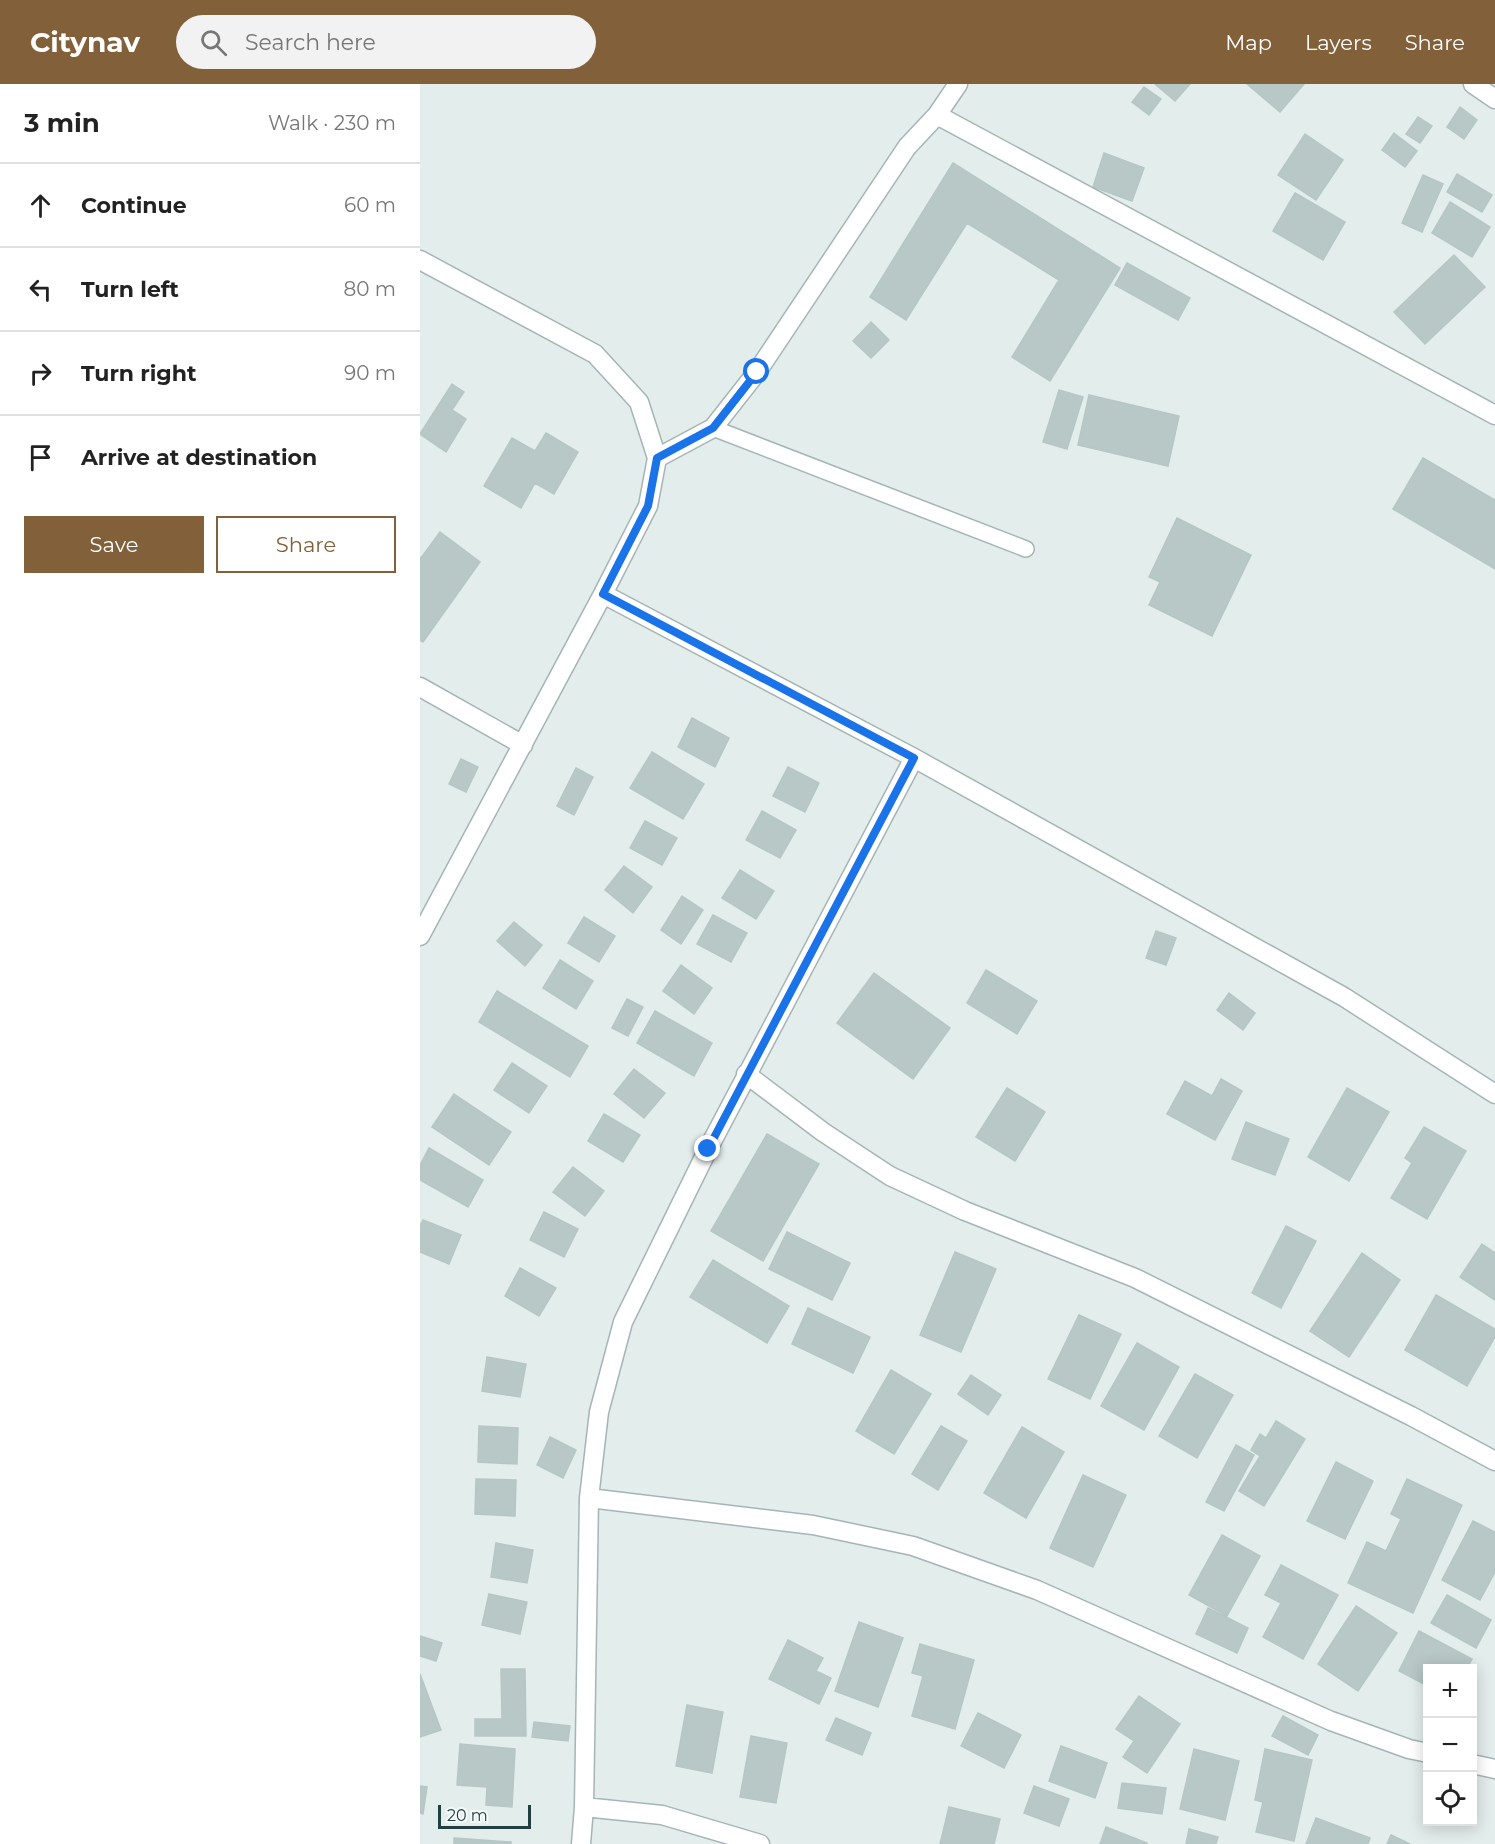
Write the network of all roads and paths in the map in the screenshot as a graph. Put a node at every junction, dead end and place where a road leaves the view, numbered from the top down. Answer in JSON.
{"nodes":[{"id":1,"x":958,"y":84,"type":"edge"},
{"id":2,"x":1473,"y":84,"type":"edge"},
{"id":3,"x":1495,"y":99,"type":"edge"},
{"id":4,"x":938,"y":115,"type":"junction"},
{"id":5,"x":420,"y":260,"type":"edge"},
{"id":6,"x":1495,"y":415,"type":"edge"},
{"id":7,"x":713,"y":428,"type":"junction"},
{"id":8,"x":657,"y":458,"type":"junction"},
{"id":9,"x":1026,"y":549,"type":"dead end"},
{"id":10,"x":603,"y":594,"type":"junction"},
{"id":11,"x":420,"y":687,"type":"edge"},
{"id":12,"x":523,"y":745,"type":"junction"},
{"id":13,"x":914,"y":758,"type":"junction"},
{"id":14,"x":420,"y":936,"type":"edge"},
{"id":15,"x":747,"y":1074,"type":"junction"},
{"id":16,"x":1495,"y":1094,"type":"edge"},
{"id":17,"x":1495,"y":1461,"type":"edge"},
{"id":18,"x":590,"y":1498,"type":"junction"},
{"id":19,"x":1423,"y":1752,"type":"edge"},
{"id":20,"x":1477,"y":1765,"type":"edge"},
{"id":21,"x":1495,"y":1769,"type":"edge"},
{"id":22,"x":584,"y":1807,"type":"junction"},
{"id":23,"x":581,"y":1844,"type":"edge"},
{"id":24,"x":760,"y":1844,"type":"edge"}],
"edges":[{"from":1,"to":4,"type":"street"},
{"from":2,"to":3,"type":"street"},
{"from":4,"to":6,"type":"street"},
{"from":4,"to":7,"type":"street"},
{"from":5,"to":8,"type":"street"},
{"from":7,"to":8,"type":"street"},
{"from":7,"to":9,"type":"lane"},
{"from":8,"to":10,"type":"street"},
{"from":10,"to":12,"type":"street"},
{"from":10,"to":13,"type":"street"},
{"from":11,"to":12,"type":"street"},
{"from":12,"to":14,"type":"street"},
{"from":13,"to":15,"type":"street"},
{"from":13,"to":16,"type":"street"},
{"from":15,"to":17,"type":"street"},
{"from":15,"to":18,"type":"street"},
{"from":18,"to":19,"type":"street"},
{"from":18,"to":22,"type":"street"},
{"from":20,"to":21,"type":"street"},
{"from":22,"to":23,"type":"street"},
{"from":22,"to":24,"type":"street"}]}
